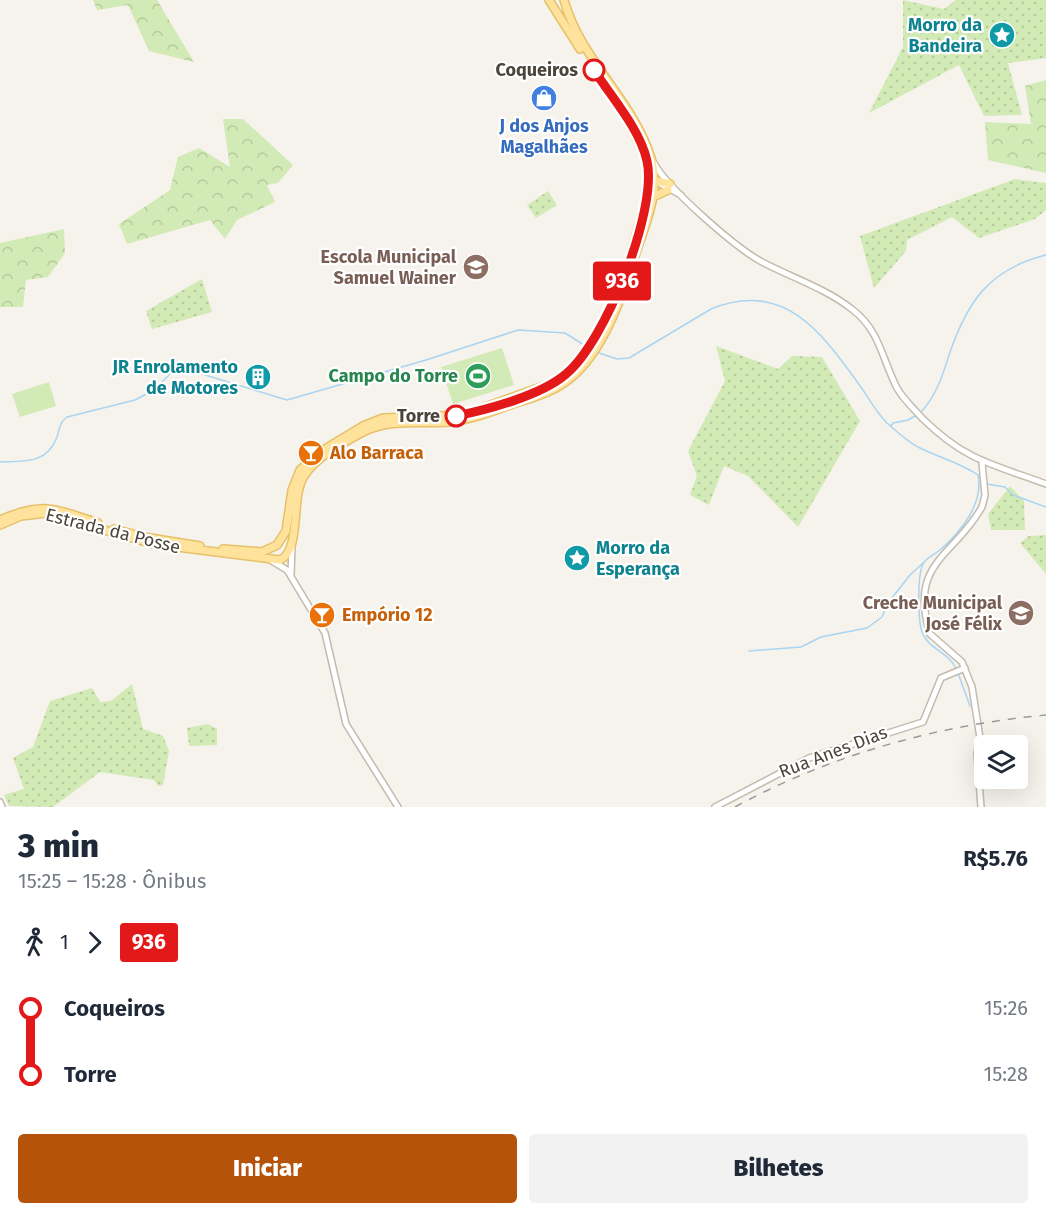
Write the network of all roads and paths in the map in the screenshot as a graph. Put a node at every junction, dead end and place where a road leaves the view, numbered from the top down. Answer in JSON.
{"nodes":[{"id":1,"x":564,"y":1,"type":"edge"},
{"id":2,"x":550,"y":2,"type":"edge"},
{"id":3,"x":651,"y":156,"type":"junction"},
{"id":4,"x":649,"y":174,"type":"junction"},
{"id":5,"x":656,"y":181,"type":"junction"},
{"id":6,"x":669,"y":187,"type":"junction"},
{"id":7,"x":649,"y":189,"type":"junction"},
{"id":8,"x":654,"y":197,"type":"junction"},
{"id":9,"x":592,"y":346,"type":"junction"},
{"id":10,"x":982,"y":463,"type":"junction"},
{"id":11,"x":1046,"y":484,"type":"edge"},
{"id":12,"x":0,"y":520,"type":"edge"},
{"id":13,"x":0,"y":525,"type":"edge"},
{"id":14,"x":282,"y":539,"type":"junction"},
{"id":15,"x":292,"y":546,"type":"junction"},
{"id":16,"x":270,"y":550,"type":"junction"},
{"id":17,"x":272,"y":561,"type":"junction"},
{"id":18,"x":291,"y":577,"type":"junction"},
{"id":19,"x":961,"y":669,"type":"junction"},
{"id":20,"x":0,"y":802,"type":"edge"},
{"id":21,"x":2,"y":807,"type":"edge"},
{"id":22,"x":398,"y":807,"type":"edge"},
{"id":23,"x":715,"y":807,"type":"edge"},
{"id":24,"x":981,"y":807,"type":"edge"}],
"edges":[{"from":1,"to":2,"type":"main road"},
{"from":1,"to":3,"type":"main road"},
{"from":2,"to":4,"type":"main road"},
{"from":3,"to":5,"type":"main road"},
{"from":3,"to":6,"type":"street"},
{"from":4,"to":5,"type":"street"},
{"from":4,"to":7,"type":"main road"},
{"from":5,"to":6,"type":"main road"},
{"from":5,"to":7,"type":"main road"},
{"from":5,"to":8,"type":"main road"},
{"from":6,"to":8,"type":"main road"},
{"from":6,"to":10,"type":"street"},
{"from":7,"to":9,"type":"main road"},
{"from":8,"to":9,"type":"main road"},
{"from":9,"to":14,"type":"main road"},
{"from":9,"to":15,"type":"main road"},
{"from":10,"to":11,"type":"street"},
{"from":10,"to":19,"type":"street"},
{"from":12,"to":16,"type":"main road","name":"Estrada da Posse"},
{"from":13,"to":17,"type":"main road","name":"Estrada da Posse"},
{"from":14,"to":15,"type":"main road"},
{"from":14,"to":16,"type":"main road"},
{"from":15,"to":17,"type":"main road"},
{"from":15,"to":18,"type":"street"},
{"from":16,"to":17,"type":"main road"},
{"from":17,"to":18,"type":"street"},
{"from":18,"to":22,"type":"street"},
{"from":19,"to":23,"type":"street","name":"Rua Anes Dias"},
{"from":19,"to":24,"type":"street"},
{"from":20,"to":21,"type":"street"}]}
